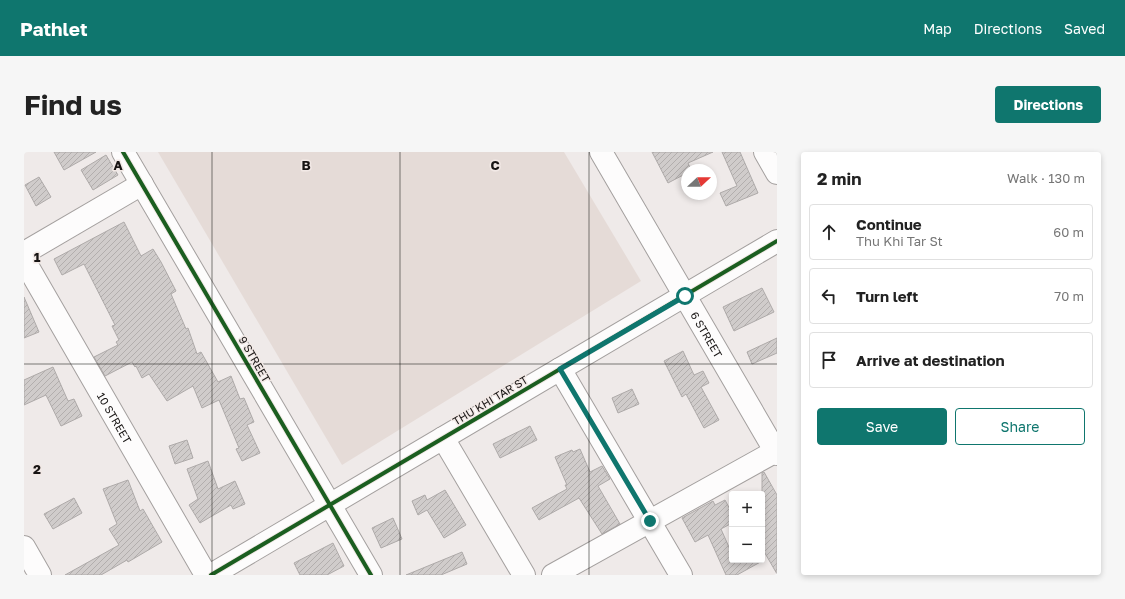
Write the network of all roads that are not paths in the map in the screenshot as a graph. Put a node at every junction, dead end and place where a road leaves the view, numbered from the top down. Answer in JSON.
{"nodes":[{"id":1,"x":123,"y":152,"type":"edge"},
{"id":2,"x":601,"y":152,"type":"edge"},
{"id":3,"x":764,"y":152,"type":"edge"},
{"id":4,"x":777,"y":173,"type":"edge"},
{"id":5,"x":142,"y":184,"type":"junction"},
{"id":6,"x":777,"y":241,"type":"edge"},
{"id":7,"x":24,"y":253,"type":"edge"},
{"id":8,"x":24,"y":260,"type":"edge"},
{"id":9,"x":685,"y":296,"type":"junction"},
{"id":10,"x":560,"y":369,"type":"junction"},
{"id":11,"x":443,"y":438,"type":"junction"},
{"id":12,"x":776,"y":453,"type":"edge"},
{"id":13,"x":330,"y":505,"type":"junction"},
{"id":14,"x":650,"y":521,"type":"junction"},
{"id":15,"x":24,"y":547,"type":"edge"},
{"id":16,"x":40,"y":575,"type":"edge"},
{"id":17,"x":206,"y":575,"type":"edge"},
{"id":18,"x":211,"y":575,"type":"edge"},
{"id":19,"x":371,"y":575,"type":"edge"},
{"id":20,"x":524,"y":575,"type":"edge"},
{"id":21,"x":553,"y":575,"type":"edge"},
{"id":22,"x":681,"y":575,"type":"edge"}],
"edges":[{"from":1,"to":5,"type":"street","name":"9 STREET"},
{"from":2,"to":9,"type":"street","name":"6 STREET"},
{"from":3,"to":4,"type":"street"},
{"from":5,"to":7,"type":"street"},
{"from":5,"to":13,"type":"street","name":"9 STREET"},
{"from":6,"to":9,"type":"street","name":"THU KHI TAR ST"},
{"from":8,"to":17,"type":"street","name":"10 STREET"},
{"from":9,"to":10,"type":"street","name":"THU KHI TAR ST"},
{"from":9,"to":12,"type":"street","name":"6 STREET"},
{"from":10,"to":11,"type":"street","name":"THU KHI TAR ST"},
{"from":10,"to":14,"type":"street"},
{"from":11,"to":13,"type":"street","name":"THU KHI TAR ST"},
{"from":11,"to":20,"type":"street"},
{"from":12,"to":14,"type":"street"},
{"from":13,"to":18,"type":"street","name":"THU KHI TAR ST"},
{"from":13,"to":19,"type":"street","name":"9 STREET"},
{"from":14,"to":21,"type":"street"},
{"from":14,"to":22,"type":"street"},
{"from":15,"to":16,"type":"street"}]}
